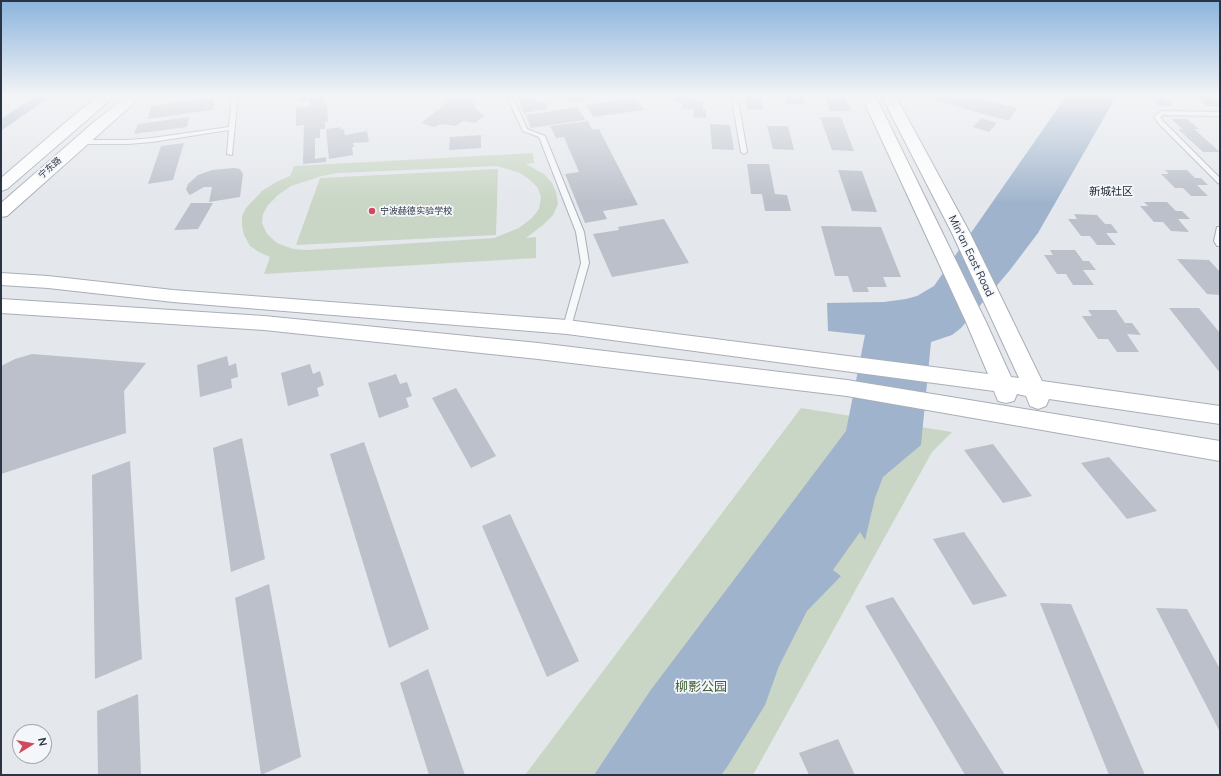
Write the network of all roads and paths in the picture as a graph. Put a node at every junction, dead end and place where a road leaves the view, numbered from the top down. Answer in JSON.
{"nodes":[{"id":1,"x":64,"y":131,"type":"edge"},
{"id":2,"x":93,"y":131,"type":"edge"},
{"id":3,"x":211,"y":131,"type":"edge"},
{"id":4,"x":232,"y":131,"type":"edge"},
{"id":5,"x":528,"y":131,"type":"edge"},
{"id":6,"x":740,"y":131,"type":"edge"},
{"id":7,"x":885,"y":131,"type":"edge"},
{"id":8,"x":907,"y":131,"type":"edge"},
{"id":9,"x":1169,"y":131,"type":"edge"},
{"id":10,"x":80,"y":142,"type":"junction"},
{"id":11,"x":744,"y":152,"type":"dead end"},
{"id":12,"x":230,"y":154,"type":"dead end"},
{"id":13,"x":1220,"y":182,"type":"edge"},
{"id":14,"x":1,"y":186,"type":"edge"},
{"id":15,"x":1,"y":212,"type":"edge"},
{"id":16,"x":1220,"y":229,"type":"edge"},
{"id":17,"x":1220,"y":244,"type":"edge"},
{"id":18,"x":1,"y":279,"type":"edge"},
{"id":19,"x":1,"y":306,"type":"edge"},
{"id":20,"x":566,"y":327,"type":"junction"},
{"id":21,"x":1003,"y":384,"type":"junction"},
{"id":22,"x":1035,"y":389,"type":"junction"},
{"id":23,"x":1220,"y":415,"type":"edge"},
{"id":24,"x":1012,"y":416,"type":"junction"},
{"id":25,"x":1044,"y":421,"type":"junction"},
{"id":26,"x":1220,"y":451,"type":"edge"}],
"edges":[{"from":1,"to":14,"type":"main road","name":"宁东路"},
{"from":2,"to":10,"type":"main road","name":"宁东路"},
{"from":3,"to":10,"type":"lane"},
{"from":4,"to":12,"type":"lane"},
{"from":5,"to":20,"type":"lane"},
{"from":6,"to":11,"type":"lane"},
{"from":7,"to":21,"type":"main road"},
{"from":8,"to":22,"type":"main road","name":"Min'an East Road"},
{"from":9,"to":13,"type":"lane"},
{"from":10,"to":15,"type":"main road","name":"宁东路"},
{"from":16,"to":17,"type":"lane"},
{"from":18,"to":20,"type":"main road"},
{"from":19,"to":24,"type":"main road"},
{"from":20,"to":21,"type":"main road"},
{"from":21,"to":22,"type":"main road"},
{"from":21,"to":24,"type":"main road"},
{"from":22,"to":23,"type":"main road"},
{"from":22,"to":25,"type":"main road","name":"Min'an East Road"},
{"from":24,"to":25,"type":"main road"},
{"from":25,"to":26,"type":"main road"}]}
